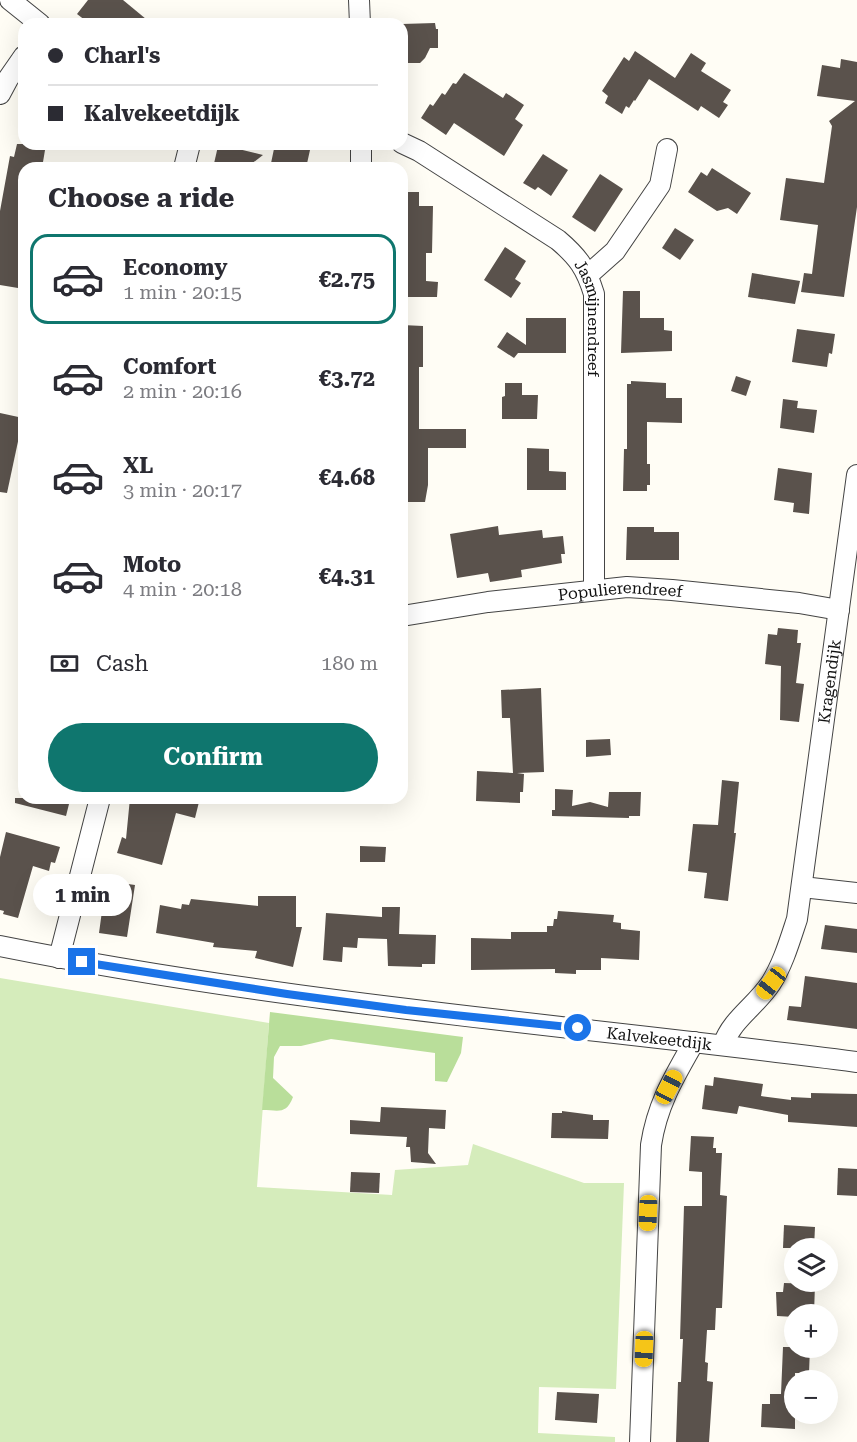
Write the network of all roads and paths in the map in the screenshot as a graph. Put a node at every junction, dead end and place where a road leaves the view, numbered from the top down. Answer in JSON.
{"nodes":[{"id":1,"x":10,"y":0,"type":"edge"},
{"id":2,"x":359,"y":0,"type":"edge"},
{"id":3,"x":32,"y":18,"type":"edge"},
{"id":4,"x":360,"y":18,"type":"edge"},
{"id":5,"x":18,"y":65,"type":"edge"},
{"id":6,"x":0,"y":94,"type":"edge"},
{"id":7,"x":408,"y":146,"type":"edge"},
{"id":8,"x":667,"y":149,"type":"dead end"},
{"id":9,"x":588,"y":275,"type":"junction"},
{"id":10,"x":857,"y":475,"type":"edge"},
{"id":11,"x":594,"y":590,"type":"junction"},
{"id":12,"x":839,"y":610,"type":"junction"},
{"id":13,"x":408,"y":615,"type":"edge"},
{"id":14,"x":98,"y":804,"type":"edge"},
{"id":15,"x":802,"y":887,"type":"junction"},
{"id":16,"x":857,"y":893,"type":"edge"},
{"id":17,"x":0,"y":946,"type":"edge"},
{"id":18,"x":59,"y":958,"type":"junction"},
{"id":19,"x":694,"y":1042,"type":"junction"},
{"id":20,"x":723,"y":1045,"type":"junction"},
{"id":21,"x":857,"y":1062,"type":"edge"},
{"id":22,"x":640,"y":1442,"type":"edge"}],
"edges":[{"from":1,"to":3,"type":"street"},
{"from":2,"to":4,"type":"street"},
{"from":5,"to":6,"type":"street"},
{"from":7,"to":9,"type":"street","name":"Jasmijnendreef"},
{"from":8,"to":9,"type":"street"},
{"from":9,"to":11,"type":"street","name":"Jasmijnendreef"},
{"from":10,"to":12,"type":"street","name":"Kragendijk"},
{"from":11,"to":12,"type":"street","name":"Populierendreef"},
{"from":11,"to":13,"type":"street","name":"Populierendreef"},
{"from":12,"to":15,"type":"street","name":"Kragendijk"},
{"from":14,"to":18,"type":"street"},
{"from":15,"to":16,"type":"street"},
{"from":15,"to":20,"type":"street","name":"Kragendijk"},
{"from":17,"to":18,"type":"street","name":"Kalvekeetdijk"},
{"from":18,"to":19,"type":"street","name":"Kalvekeetdijk"},
{"from":19,"to":20,"type":"street","name":"Kalvekeetdijk"},
{"from":19,"to":22,"type":"street"},
{"from":20,"to":21,"type":"street","name":"Kalvekeetdijk"}]}
